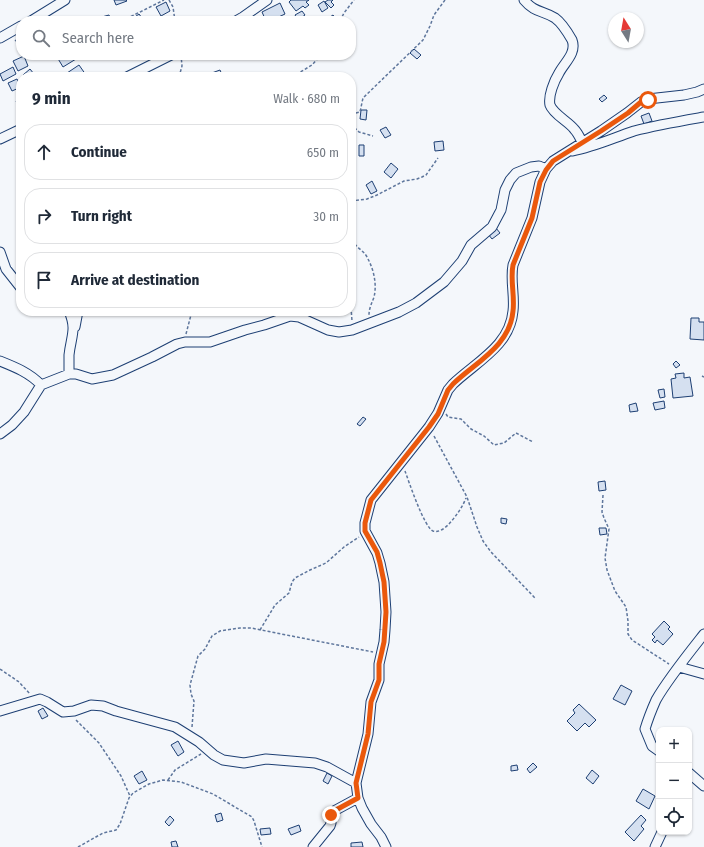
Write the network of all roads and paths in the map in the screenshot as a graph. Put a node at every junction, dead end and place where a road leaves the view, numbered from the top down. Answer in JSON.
{"nodes":[{"id":1,"x":65,"y":0,"type":"edge"},
{"id":2,"x":164,"y":0,"type":"edge"},
{"id":3,"x":169,"y":0,"type":"edge"},
{"id":4,"x":267,"y":0,"type":"edge"},
{"id":5,"x":354,"y":0,"type":"edge"},
{"id":6,"x":445,"y":0,"type":"edge"},
{"id":7,"x":524,"y":0,"type":"edge"},
{"id":8,"x":39,"y":16,"type":"edge"},
{"id":9,"x":132,"y":16,"type":"edge"},
{"id":10,"x":174,"y":16,"type":"edge"},
{"id":11,"x":246,"y":16,"type":"edge"},
{"id":12,"x":343,"y":16,"type":"edge"},
{"id":13,"x":16,"y":29,"type":"edge"},
{"id":14,"x":0,"y":38,"type":"edge"},
{"id":15,"x":161,"y":60,"type":"edge"},
{"id":16,"x":181,"y":60,"type":"edge"},
{"id":17,"x":316,"y":60,"type":"edge"},
{"id":18,"x":137,"y":72,"type":"edge"},
{"id":19,"x":180,"y":72,"type":"edge"},
{"id":20,"x":300,"y":72,"type":"edge"},
{"id":21,"x":704,"y":89,"type":"edge"},
{"id":22,"x":356,"y":113,"type":"edge"},
{"id":23,"x":704,"y":117,"type":"edge"},
{"id":24,"x":356,"y":129,"type":"edge"},
{"id":25,"x":16,"y":131,"type":"edge"},
{"id":26,"x":373,"y":136,"type":"dead end"},
{"id":27,"x":0,"y":139,"type":"edge"},
{"id":28,"x":582,"y":142,"type":"junction"},
{"id":29,"x":568,"y":151,"type":"junction"},
{"id":30,"x":438,"y":158,"type":"dead end"},
{"id":31,"x":546,"y":170,"type":"junction"},
{"id":32,"x":356,"y":200,"type":"edge"},
{"id":33,"x":356,"y":246,"type":"edge"},
{"id":34,"x":0,"y":252,"type":"edge"},
{"id":35,"x":16,"y":282,"type":"edge"},
{"id":36,"x":71,"y":316,"type":"edge"},
{"id":37,"x":77,"y":316,"type":"edge"},
{"id":38,"x":191,"y":316,"type":"edge"},
{"id":39,"x":351,"y":316,"type":"edge"},
{"id":40,"x":369,"y":323,"type":"junction"},
{"id":41,"x":74,"y":330,"type":"junction"},
{"id":42,"x":352,"y":330,"type":"junction"},
{"id":43,"x":185,"y":342,"type":"junction"},
{"id":44,"x":0,"y":362,"type":"edge"},
{"id":45,"x":69,"y":374,"type":"junction"},
{"id":46,"x":41,"y":385,"type":"junction"},
{"id":47,"x":441,"y":406,"type":"junction"},
{"id":48,"x":429,"y":427,"type":"junction"},
{"id":49,"x":0,"y":434,"type":"edge"},
{"id":50,"x":533,"y":442,"type":"dead end"},
{"id":51,"x":401,"y":460,"type":"junction"},
{"id":52,"x":603,"y":494,"type":"dead end"},
{"id":53,"x":467,"y":497,"type":"junction"},
{"id":54,"x":365,"y":531,"type":"junction"},
{"id":55,"x":535,"y":598,"type":"dead end"},
{"id":56,"x":260,"y":630,"type":"junction"},
{"id":57,"x":704,"y":634,"type":"edge"},
{"id":58,"x":380,"y":654,"type":"junction"},
{"id":59,"x":678,"y":668,"type":"junction"},
{"id":60,"x":0,"y":669,"type":"edge"},
{"id":61,"x":704,"y":674,"type":"edge"},
{"id":62,"x":35,"y":700,"type":"junction"},
{"id":63,"x":0,"y":711,"type":"edge"},
{"id":64,"x":69,"y":712,"type":"junction"},
{"id":65,"x":191,"y":737,"type":"junction"},
{"id":66,"x":656,"y":749,"type":"edge"},
{"id":67,"x":209,"y":750,"type":"junction"},
{"id":68,"x":692,"y":777,"type":"edge"},
{"id":69,"x":168,"y":780,"type":"junction"},
{"id":70,"x":356,"y":783,"type":"junction"},
{"id":71,"x":704,"y":786,"type":"edge"},
{"id":72,"x":130,"y":796,"type":"junction"},
{"id":73,"x":358,"y":798,"type":"junction"},
{"id":74,"x":661,"y":835,"type":"edge"},
{"id":75,"x":78,"y":847,"type":"edge"},
{"id":76,"x":262,"y":847,"type":"edge"},
{"id":77,"x":313,"y":847,"type":"edge"},
{"id":78,"x":386,"y":847,"type":"edge"},
{"id":79,"x":655,"y":847,"type":"edge"}],
"edges":[{"from":1,"to":8,"type":"street"},
{"from":2,"to":9,"type":"path"},
{"from":3,"to":10,"type":"path"},
{"from":4,"to":11,"type":"street"},
{"from":5,"to":12,"type":"path"},
{"from":6,"to":22,"type":"path"},
{"from":7,"to":28,"type":"street"},
{"from":13,"to":14,"type":"street"},
{"from":15,"to":18,"type":"street"},
{"from":16,"to":19,"type":"path"},
{"from":17,"to":20,"type":"path"},
{"from":21,"to":28,"type":"street"},
{"from":23,"to":29,"type":"street"},
{"from":24,"to":26,"type":"path"},
{"from":25,"to":27,"type":"street"},
{"from":28,"to":29,"type":"street"},
{"from":29,"to":31,"type":"street"},
{"from":30,"to":32,"type":"path"},
{"from":31,"to":40,"type":"street"},
{"from":31,"to":47,"type":"street"},
{"from":33,"to":40,"type":"path"},
{"from":34,"to":35,"type":"street"},
{"from":36,"to":41,"type":"street"},
{"from":37,"to":41,"type":"street"},
{"from":38,"to":43,"type":"path"},
{"from":39,"to":42,"type":"path"},
{"from":40,"to":42,"type":"street"},
{"from":41,"to":45,"type":"street"},
{"from":42,"to":43,"type":"street"},
{"from":43,"to":45,"type":"street"},
{"from":44,"to":46,"type":"street"},
{"from":45,"to":46,"type":"street"},
{"from":46,"to":49,"type":"street"},
{"from":47,"to":48,"type":"street"},
{"from":47,"to":50,"type":"path"},
{"from":48,"to":51,"type":"street"},
{"from":48,"to":53,"type":"path"},
{"from":51,"to":53,"type":"path"},
{"from":51,"to":54,"type":"street"},
{"from":52,"to":59,"type":"path"},
{"from":53,"to":55,"type":"path"},
{"from":54,"to":56,"type":"path"},
{"from":54,"to":58,"type":"street"},
{"from":56,"to":58,"type":"path"},
{"from":56,"to":65,"type":"path"},
{"from":57,"to":59,"type":"street"},
{"from":58,"to":70,"type":"street"},
{"from":59,"to":61,"type":"street"},
{"from":59,"to":66,"type":"street"},
{"from":60,"to":62,"type":"path"},
{"from":62,"to":63,"type":"street"},
{"from":62,"to":64,"type":"street"},
{"from":64,"to":65,"type":"street"},
{"from":64,"to":72,"type":"path"},
{"from":65,"to":67,"type":"street"},
{"from":67,"to":69,"type":"path"},
{"from":67,"to":70,"type":"street"},
{"from":68,"to":71,"type":"street"},
{"from":69,"to":72,"type":"path"},
{"from":69,"to":76,"type":"path"},
{"from":70,"to":73,"type":"street"},
{"from":72,"to":75,"type":"path"},
{"from":73,"to":77,"type":"street"},
{"from":73,"to":78,"type":"street"},
{"from":74,"to":79,"type":"street"}]}
